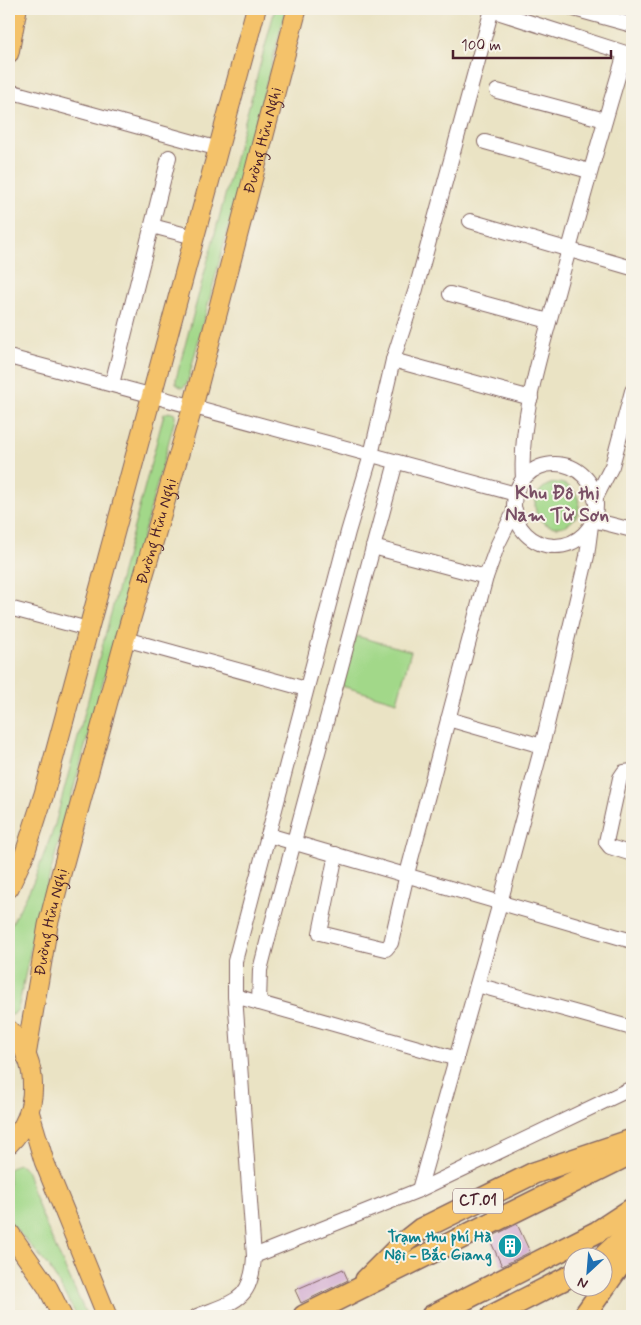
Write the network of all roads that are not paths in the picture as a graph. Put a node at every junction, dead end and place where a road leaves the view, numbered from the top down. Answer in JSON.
{"nodes":[{"id":1,"x":17,"y":9,"type":"edge"},
{"id":2,"x":256,"y":9,"type":"edge"},
{"id":3,"x":297,"y":9,"type":"edge"},
{"id":4,"x":574,"y":9,"type":"edge"},
{"id":5,"x":491,"y":10,"type":"edge"},
{"id":6,"x":632,"y":25,"type":"edge"},
{"id":7,"x":9,"y":53,"type":"edge"},
{"id":8,"x":629,"y":54,"type":"edge"},
{"id":9,"x":9,"y":91,"type":"edge"},
{"id":10,"x":497,"y":91,"type":"dead end"},
{"id":11,"x":604,"y":120,"type":"junction"},
{"id":12,"x":484,"y":142,"type":"dead end"},
{"id":13,"x":218,"y":149,"type":"junction"},
{"id":14,"x":169,"y":157,"type":"dead end"},
{"id":15,"x":589,"y":171,"type":"junction"},
{"id":16,"x":470,"y":221,"type":"dead end"},
{"id":17,"x":152,"y":226,"type":"junction"},
{"id":18,"x":194,"y":237,"type":"junction"},
{"id":19,"x":569,"y":248,"type":"junction"},
{"id":20,"x":632,"y":268,"type":"edge"},
{"id":21,"x":450,"y":294,"type":"dead end"},
{"id":22,"x":549,"y":321,"type":"junction"},
{"id":23,"x":9,"y":357,"type":"edge"},
{"id":24,"x":393,"y":360,"type":"junction"},
{"id":25,"x":112,"y":384,"type":"junction"},
{"id":26,"x":632,"y":391,"type":"edge"},
{"id":27,"x":152,"y":395,"type":"junction"},
{"id":28,"x":531,"y":398,"type":"junction"},
{"id":29,"x":193,"y":406,"type":"junction"},
{"id":30,"x":371,"y":455,"type":"junction"},
{"id":31,"x":396,"y":462,"type":"junction"},
{"id":32,"x":523,"y":479,"type":"junction"},
{"id":33,"x":516,"y":494,"type":"junction"},
{"id":34,"x":596,"y":499,"type":"junction"},
{"id":35,"x":514,"y":510,"type":"junction"},
{"id":36,"x":592,"y":523,"type":"junction"},
{"id":37,"x":632,"y":530,"type":"edge"},
{"id":38,"x":373,"y":547,"type":"junction"},
{"id":39,"x":486,"y":578,"type":"junction"},
{"id":40,"x":9,"y":608,"type":"edge"},
{"id":41,"x":88,"y":629,"type":"junction"},
{"id":42,"x":126,"y":639,"type":"junction"},
{"id":43,"x":306,"y":689,"type":"junction"},
{"id":44,"x":448,"y":719,"type":"junction"},
{"id":45,"x":542,"y":746,"type":"junction"},
{"id":46,"x":632,"y":771,"type":"edge"},
{"id":47,"x":268,"y":835,"type":"junction"},
{"id":48,"x":294,"y":842,"type":"junction"},
{"id":49,"x":336,"y":854,"type":"junction"},
{"id":50,"x":632,"y":854,"type":"edge"},
{"id":51,"x":407,"y":874,"type":"junction"},
{"id":52,"x":9,"y":888,"type":"edge"},
{"id":53,"x":500,"y":903,"type":"junction"},
{"id":54,"x":632,"y":941,"type":"edge"},
{"id":55,"x":477,"y":985,"type":"junction"},
{"id":56,"x":234,"y":996,"type":"junction"},
{"id":57,"x":259,"y":1003,"type":"junction"},
{"id":58,"x":632,"y":1028,"type":"edge"},
{"id":59,"x":9,"y":1030,"type":"edge"},
{"id":60,"x":26,"y":1056,"type":"junction"},
{"id":61,"x":458,"y":1059,"type":"junction"},
{"id":62,"x":632,"y":1088,"type":"edge"},
{"id":63,"x":29,"y":1111,"type":"junction"},
{"id":64,"x":632,"y":1140,"type":"edge"},
{"id":65,"x":9,"y":1144,"type":"edge"},
{"id":66,"x":632,"y":1153,"type":"edge"},
{"id":67,"x":419,"y":1190,"type":"junction"},
{"id":68,"x":632,"y":1209,"type":"edge"},
{"id":69,"x":632,"y":1225,"type":"edge"},
{"id":70,"x":9,"y":1232,"type":"edge"},
{"id":71,"x":613,"y":1248,"type":"edge"},
{"id":72,"x":632,"y":1248,"type":"edge"},
{"id":73,"x":254,"y":1256,"type":"junction"},
{"id":74,"x":564,"y":1279,"type":"edge"},
{"id":75,"x":357,"y":1290,"type":"junction"},
{"id":76,"x":62,"y":1316,"type":"edge"},
{"id":77,"x":107,"y":1316,"type":"edge"},
{"id":78,"x":197,"y":1316,"type":"edge"},
{"id":79,"x":304,"y":1316,"type":"edge"},
{"id":80,"x":432,"y":1316,"type":"edge"},
{"id":81,"x":492,"y":1316,"type":"edge"},
{"id":82,"x":584,"y":1316,"type":"edge"}],
"edges":[{"from":1,"to":7,"type":"main road"},
{"from":2,"to":13,"type":"main road"},
{"from":3,"to":29,"type":"main road","name":"Đường Hữu Nghị"},
{"from":4,"to":6,"type":"street"},
{"from":5,"to":8,"type":"street"},
{"from":5,"to":24,"type":"street"},
{"from":8,"to":11,"type":"street"},
{"from":9,"to":13,"type":"street"},
{"from":10,"to":11,"type":"street"},
{"from":11,"to":15,"type":"street"},
{"from":12,"to":15,"type":"street"},
{"from":13,"to":18,"type":"main road"},
{"from":14,"to":17,"type":"street"},
{"from":15,"to":19,"type":"street"},
{"from":16,"to":19,"type":"street"},
{"from":17,"to":18,"type":"street"},
{"from":17,"to":25,"type":"street"},
{"from":18,"to":27,"type":"main road"},
{"from":19,"to":20,"type":"street"},
{"from":19,"to":22,"type":"street"},
{"from":21,"to":22,"type":"street"},
{"from":22,"to":28,"type":"street"},
{"from":23,"to":25,"type":"street"},
{"from":24,"to":28,"type":"street"},
{"from":24,"to":30,"type":"street"},
{"from":25,"to":27,"type":"street"},
{"from":26,"to":34,"type":"street"},
{"from":27,"to":29,"type":"street"},
{"from":27,"to":41,"type":"main road"},
{"from":28,"to":32,"type":"street"},
{"from":29,"to":30,"type":"street"},
{"from":29,"to":42,"type":"main road","name":"Đường Hữu Nghị"},
{"from":30,"to":31,"type":"street"},
{"from":30,"to":43,"type":"street"},
{"from":31,"to":33,"type":"street"},
{"from":31,"to":38,"type":"street"},
{"from":32,"to":33,"type":"street"},
{"from":32,"to":34,"type":"street"},
{"from":33,"to":35,"type":"street"},
{"from":34,"to":36,"type":"street"},
{"from":35,"to":36,"type":"street"},
{"from":35,"to":39,"type":"street"},
{"from":36,"to":37,"type":"street"},
{"from":36,"to":45,"type":"street"},
{"from":38,"to":39,"type":"street"},
{"from":38,"to":48,"type":"street"},
{"from":39,"to":44,"type":"street"},
{"from":40,"to":41,"type":"street"},
{"from":41,"to":52,"type":"main road"},
{"from":42,"to":43,"type":"street"},
{"from":42,"to":60,"type":"main road","name":"Đường Hữu Nghị"},
{"from":43,"to":47,"type":"street"},
{"from":44,"to":45,"type":"street"},
{"from":44,"to":51,"type":"street"},
{"from":45,"to":53,"type":"street"},
{"from":46,"to":50,"type":"street"},
{"from":47,"to":48,"type":"street"},
{"from":47,"to":56,"type":"street"},
{"from":48,"to":49,"type":"street"},
{"from":48,"to":57,"type":"street"},
{"from":49,"to":51,"type":"street"},
{"from":49,"to":51,"type":"street"},
{"from":51,"to":53,"type":"street"},
{"from":53,"to":54,"type":"street"},
{"from":53,"to":55,"type":"street"},
{"from":55,"to":58,"type":"street"},
{"from":55,"to":61,"type":"street"},
{"from":56,"to":57,"type":"street"},
{"from":56,"to":73,"type":"street"},
{"from":57,"to":61,"type":"street"},
{"from":59,"to":60,"type":"main road"},
{"from":60,"to":63,"type":"main road"},
{"from":61,"to":67,"type":"street"},
{"from":62,"to":67,"type":"street"},
{"from":63,"to":65,"type":"main road"},
{"from":63,"to":77,"type":"main road"},
{"from":64,"to":75,"type":"highway","number":"CT.01"},
{"from":66,"to":75,"type":"highway","number":"CT.01"},
{"from":67,"to":73,"type":"street"},
{"from":68,"to":80,"type":"highway"},
{"from":69,"to":71,"type":"highway"},
{"from":70,"to":76,"type":"main road"},
{"from":72,"to":82,"type":"highway"},
{"from":73,"to":78,"type":"street"},
{"from":74,"to":81,"type":"highway"},
{"from":75,"to":79,"type":"highway","number":"CT.01"}]}
